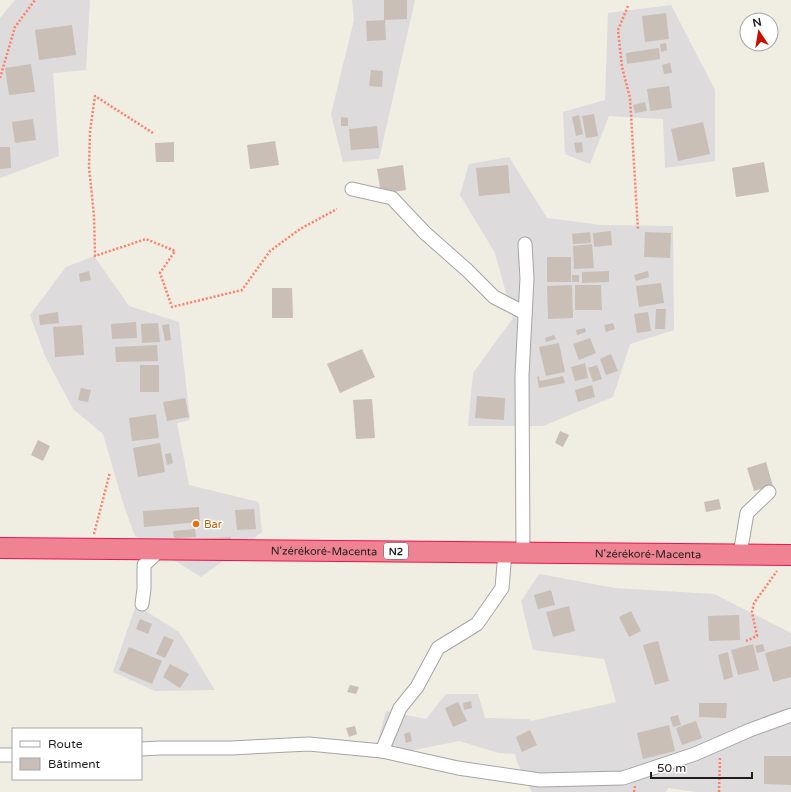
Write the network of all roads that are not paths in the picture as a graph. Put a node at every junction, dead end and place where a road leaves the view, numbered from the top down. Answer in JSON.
{"nodes":[{"id":1,"x":352,"y":189,"type":"dead end"},
{"id":2,"x":525,"y":244,"type":"dead end"},
{"id":3,"x":525,"y":314,"type":"junction"},
{"id":4,"x":769,"y":492,"type":"dead end"},
{"id":5,"x":0,"y":548,"type":"edge"},
{"id":6,"x":162,"y":548,"type":"junction"},
{"id":7,"x":514,"y":552,"type":"junction"},
{"id":8,"x":740,"y":554,"type":"junction"},
{"id":9,"x":791,"y":557,"type":"edge"},
{"id":10,"x":142,"y":604,"type":"dead end"},
{"id":11,"x":791,"y":715,"type":"edge"},
{"id":12,"x":142,"y":749,"type":"edge"},
{"id":13,"x":382,"y":751,"type":"junction"},
{"id":14,"x":0,"y":755,"type":"edge"},
{"id":15,"x":12,"y":755,"type":"edge"}],
"edges":[{"from":1,"to":3,"type":"street"},
{"from":2,"to":3,"type":"street"},
{"from":3,"to":7,"type":"street"},
{"from":4,"to":8,"type":"street"},
{"from":5,"to":6,"type":"highway","name":"N'zérékoré-Macenta","number":"N2"},
{"from":6,"to":7,"type":"highway","name":"N'zérékoré-Macenta","number":"N2"},
{"from":6,"to":10,"type":"street"},
{"from":7,"to":8,"type":"highway","name":"N'zérékoré-Macenta","number":"N2"},
{"from":7,"to":13,"type":"street"},
{"from":8,"to":9,"type":"highway","name":"N'zérékoré-Macenta","number":"N2"},
{"from":11,"to":13,"type":"street"},
{"from":12,"to":13,"type":"street"},
{"from":14,"to":15,"type":"street"}]}
